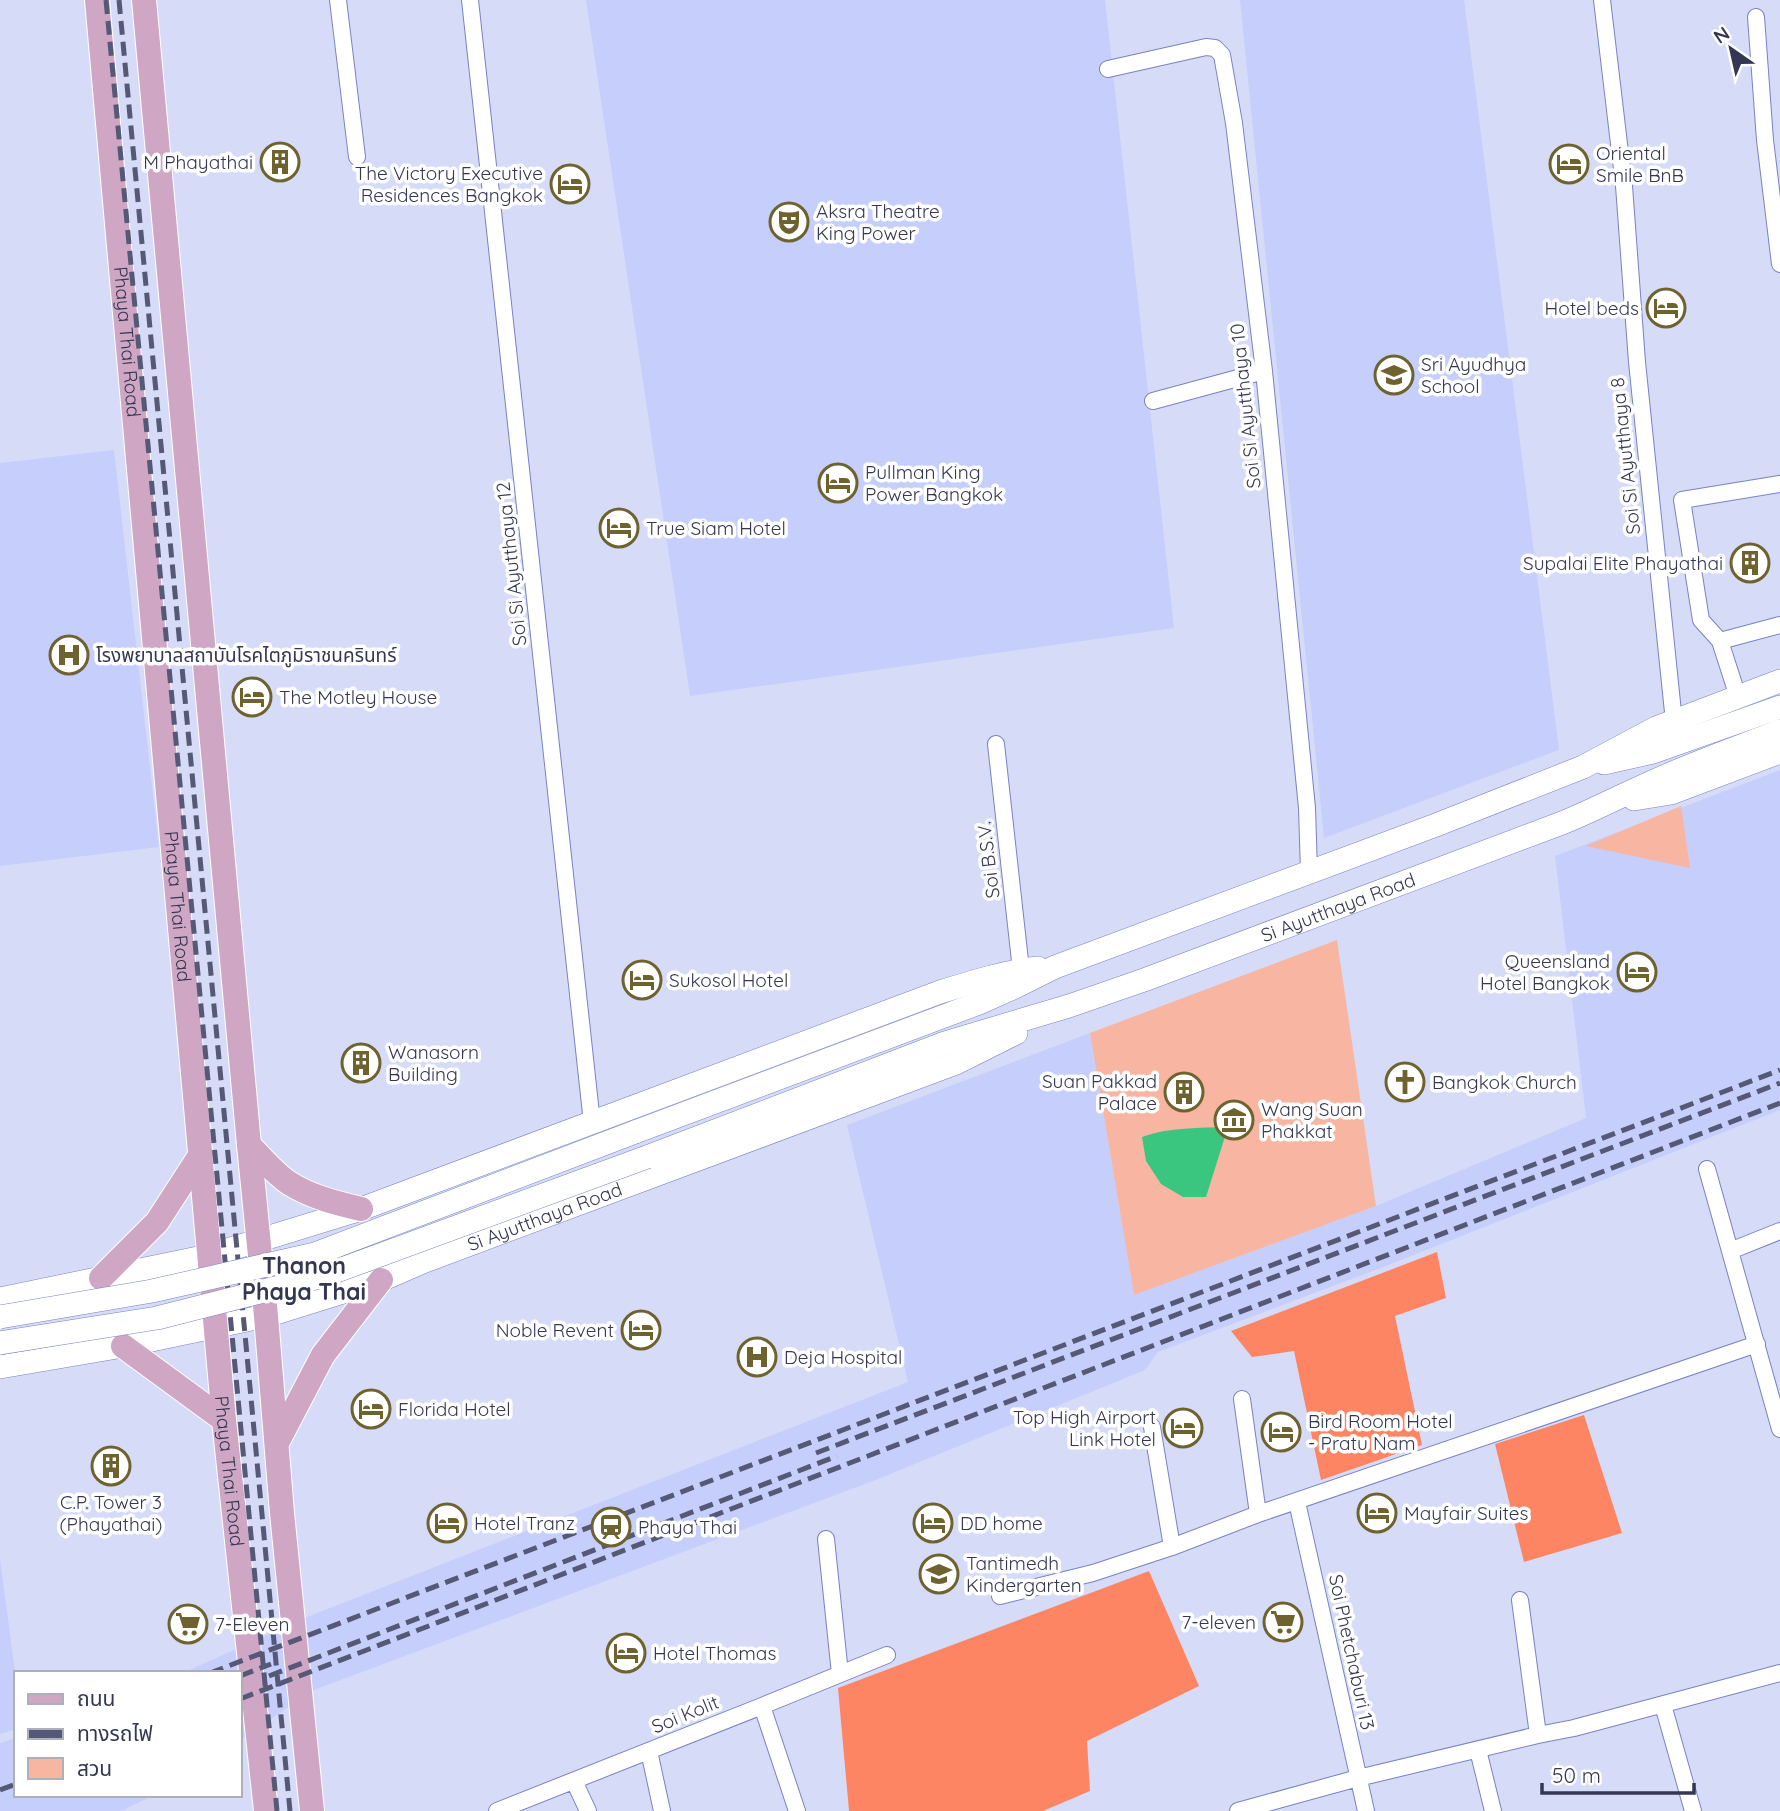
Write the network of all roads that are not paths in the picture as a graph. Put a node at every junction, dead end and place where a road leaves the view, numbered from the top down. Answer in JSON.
{"nodes":[{"id":1,"x":97,"y":0,"type":"edge"},
{"id":2,"x":144,"y":0,"type":"edge"},
{"id":3,"x":338,"y":0,"type":"edge"},
{"id":4,"x":470,"y":0,"type":"edge"},
{"id":5,"x":1602,"y":0,"type":"edge"},
{"id":6,"x":1756,"y":17,"type":"dead end"},
{"id":7,"x":1108,"y":69,"type":"dead end"},
{"id":8,"x":357,"y":156,"type":"dead end"},
{"id":9,"x":1780,"y":264,"type":"edge"},
{"id":10,"x":1264,"y":371,"type":"junction"},
{"id":11,"x":1153,"y":401,"type":"dead end"},
{"id":12,"x":1780,"y":484,"type":"edge"},
{"id":13,"x":1780,"y":625,"type":"edge"},
{"id":14,"x":1720,"y":641,"type":"junction"},
{"id":15,"x":1780,"y":681,"type":"edge"},
{"id":16,"x":1738,"y":697,"type":"junction"},
{"id":17,"x":1780,"y":707,"type":"edge"},
{"id":18,"x":1674,"y":722,"type":"junction"},
{"id":19,"x":1780,"y":730,"type":"edge"},
{"id":20,"x":996,"y":744,"type":"dead end"},
{"id":21,"x":1780,"y":751,"type":"edge"},
{"id":22,"x":1583,"y":767,"type":"junction"},
{"id":23,"x":1606,"y":804,"type":"junction"},
{"id":24,"x":1309,"y":872,"type":"junction"},
{"id":25,"x":1055,"y":967,"type":"junction"},
{"id":26,"x":1021,"y":970,"type":"junction"},
{"id":27,"x":1069,"y":1006,"type":"junction"},
{"id":28,"x":592,"y":1123,"type":"junction"},
{"id":29,"x":249,"y":1145,"type":"junction"},
{"id":30,"x":201,"y":1154,"type":"junction"},
{"id":31,"x":1707,"y":1169,"type":"dead end"},
{"id":32,"x":403,"y":1194,"type":"junction"},
{"id":33,"x":361,"y":1209,"type":"junction"},
{"id":34,"x":1780,"y":1231,"type":"edge"},
{"id":35,"x":259,"y":1241,"type":"junction"},
{"id":36,"x":1730,"y":1251,"type":"junction"},
{"id":37,"x":208,"y":1256,"type":"junction"},
{"id":38,"x":425,"y":1262,"type":"junction"},
{"id":39,"x":101,"y":1278,"type":"junction"},
{"id":40,"x":381,"y":1280,"type":"junction"},
{"id":41,"x":0,"y":1298,"type":"edge"},
{"id":42,"x":0,"y":1311,"type":"edge"},
{"id":43,"x":267,"y":1316,"type":"junction"},
{"id":44,"x":0,"y":1317,"type":"edge"},
{"id":45,"x":215,"y":1327,"type":"junction"},
{"id":46,"x":0,"y":1343,"type":"edge"},
{"id":47,"x":1757,"y":1344,"type":"junction"},
{"id":48,"x":123,"y":1346,"type":"junction"},
{"id":49,"x":0,"y":1354,"type":"edge"},
{"id":50,"x":0,"y":1367,"type":"edge"},
{"id":51,"x":1242,"y":1399,"type":"dead end"},
{"id":52,"x":224,"y":1420,"type":"junction"},
{"id":53,"x":1152,"y":1427,"type":"dead end"},
{"id":54,"x":1780,"y":1429,"type":"edge"},
{"id":55,"x":277,"y":1442,"type":"junction"},
{"id":56,"x":1297,"y":1502,"type":"junction"},
{"id":57,"x":1258,"y":1514,"type":"junction"},
{"id":58,"x":826,"y":1539,"type":"dead end"},
{"id":59,"x":1172,"y":1547,"type":"junction"},
{"id":60,"x":1000,"y":1596,"type":"dead end"},
{"id":61,"x":1520,"y":1600,"type":"dead end"},
{"id":62,"x":887,"y":1655,"type":"dead end"},
{"id":63,"x":1780,"y":1673,"type":"edge"},
{"id":64,"x":840,"y":1674,"type":"junction"},
{"id":65,"x":1662,"y":1705,"type":"junction"},
{"id":66,"x":762,"y":1706,"type":"junction"},
{"id":67,"x":1538,"y":1735,"type":"junction"},
{"id":68,"x":1478,"y":1750,"type":"junction"},
{"id":69,"x":649,"y":1751,"type":"junction"},
{"id":70,"x":1358,"y":1778,"type":"junction"},
{"id":71,"x":574,"y":1781,"type":"junction"},
{"id":72,"x":266,"y":1811,"type":"edge"},
{"id":73,"x":312,"y":1811,"type":"edge"},
{"id":74,"x":497,"y":1811,"type":"edge"},
{"id":75,"x":588,"y":1811,"type":"edge"},
{"id":76,"x":662,"y":1811,"type":"edge"},
{"id":77,"x":797,"y":1811,"type":"edge"},
{"id":78,"x":1238,"y":1811,"type":"edge"},
{"id":79,"x":1366,"y":1811,"type":"edge"},
{"id":80,"x":1493,"y":1811,"type":"edge"},
{"id":81,"x":1693,"y":1811,"type":"edge"}],
"edges":[{"from":1,"to":30,"type":"main road","name":"Phaya Thai Road"},
{"from":2,"to":29,"type":"main road"},
{"from":3,"to":8,"type":"street"},
{"from":4,"to":28,"type":"street","name":"Soi Si Ayutthaya 12"},
{"from":5,"to":18,"type":"street","name":"Soi Si Ayutthaya 8"},
{"from":6,"to":9,"type":"street"},
{"from":7,"to":10,"type":"street","name":"Soi Si Ayutthaya 10"},
{"from":10,"to":11,"type":"street"},
{"from":10,"to":24,"type":"street","name":"Soi Si Ayutthaya 10"},
{"from":12,"to":14,"type":"street"},
{"from":13,"to":14,"type":"street"},
{"from":14,"to":16,"type":"street"},
{"from":15,"to":16,"type":"main road"},
{"from":16,"to":18,"type":"main road"},
{"from":17,"to":22,"type":"main road"},
{"from":18,"to":22,"type":"main road"},
{"from":19,"to":23,"type":"main road","name":"Si Ayutthaya Road"},
{"from":20,"to":26,"type":"street","name":"Soi B.S.V."},
{"from":21,"to":23,"type":"main road","name":"Si Ayutthaya Road"},
{"from":22,"to":24,"type":"main road"},
{"from":23,"to":27,"type":"main road","name":"Si Ayutthaya Road"},
{"from":24,"to":25,"type":"main road"},
{"from":25,"to":26,"type":"main road"},
{"from":25,"to":44,"type":"main road","bridge":true},
{"from":26,"to":28,"type":"main road"},
{"from":27,"to":38,"type":"main road","name":"Si Ayutthaya Road"},
{"from":27,"to":46,"type":"main road","name":"Si Ayutthaya Road","bridge":true},
{"from":28,"to":32,"type":"main road"},
{"from":29,"to":33,"type":"main road"},
{"from":29,"to":35,"type":"main road"},
{"from":30,"to":37,"type":"main road","name":"Phaya Thai Road"},
{"from":30,"to":39,"type":"main road"},
{"from":31,"to":36,"type":"street"},
{"from":32,"to":33,"type":"main road"},
{"from":32,"to":38,"type":"main road"},
{"from":33,"to":35,"type":"main road"},
{"from":34,"to":36,"type":"street"},
{"from":35,"to":37,"type":"main road"},
{"from":35,"to":43,"type":"main road"},
{"from":36,"to":47,"type":"street"},
{"from":37,"to":39,"type":"main road"},
{"from":37,"to":45,"type":"main road","name":"Phaya Thai Road"},
{"from":38,"to":40,"type":"main road","name":"Si Ayutthaya Road"},
{"from":39,"to":41,"type":"main road"},
{"from":40,"to":43,"type":"main road","name":"Si Ayutthaya Road"},
{"from":40,"to":55,"type":"main road"},
{"from":42,"to":49,"type":"main road"},
{"from":43,"to":45,"type":"main road","name":"Si Ayutthaya Road"},
{"from":43,"to":55,"type":"main road"},
{"from":45,"to":48,"type":"main road","name":"Si Ayutthaya Road"},
{"from":45,"to":52,"type":"main road","name":"Phaya Thai Road"},
{"from":47,"to":54,"type":"street"},
{"from":47,"to":56,"type":"street"},
{"from":48,"to":50,"type":"main road","name":"Si Ayutthaya Road"},
{"from":48,"to":52,"type":"main road"},
{"from":51,"to":57,"type":"street"},
{"from":52,"to":72,"type":"main road","name":"Phaya Thai Road"},
{"from":53,"to":59,"type":"street"},
{"from":55,"to":73,"type":"main road"},
{"from":56,"to":57,"type":"street"},
{"from":56,"to":70,"type":"street","name":"Soi Phetchaburi 13"},
{"from":57,"to":59,"type":"street"},
{"from":58,"to":64,"type":"street"},
{"from":59,"to":60,"type":"street"},
{"from":61,"to":67,"type":"street"},
{"from":62,"to":64,"type":"street","name":"Soi Kolit"},
{"from":63,"to":65,"type":"street"},
{"from":64,"to":66,"type":"street","name":"Soi Kolit"},
{"from":65,"to":67,"type":"street"},
{"from":65,"to":81,"type":"street"},
{"from":66,"to":69,"type":"street","name":"Soi Kolit"},
{"from":66,"to":77,"type":"street"},
{"from":67,"to":68,"type":"street"},
{"from":68,"to":70,"type":"street"},
{"from":68,"to":80,"type":"street"},
{"from":69,"to":71,"type":"street","name":"Soi Kolit"},
{"from":69,"to":76,"type":"street"},
{"from":70,"to":78,"type":"street"},
{"from":70,"to":79,"type":"street","name":"Soi Phetchaburi 13"},
{"from":71,"to":74,"type":"street","name":"Soi Kolit"},
{"from":71,"to":75,"type":"street"}]}
